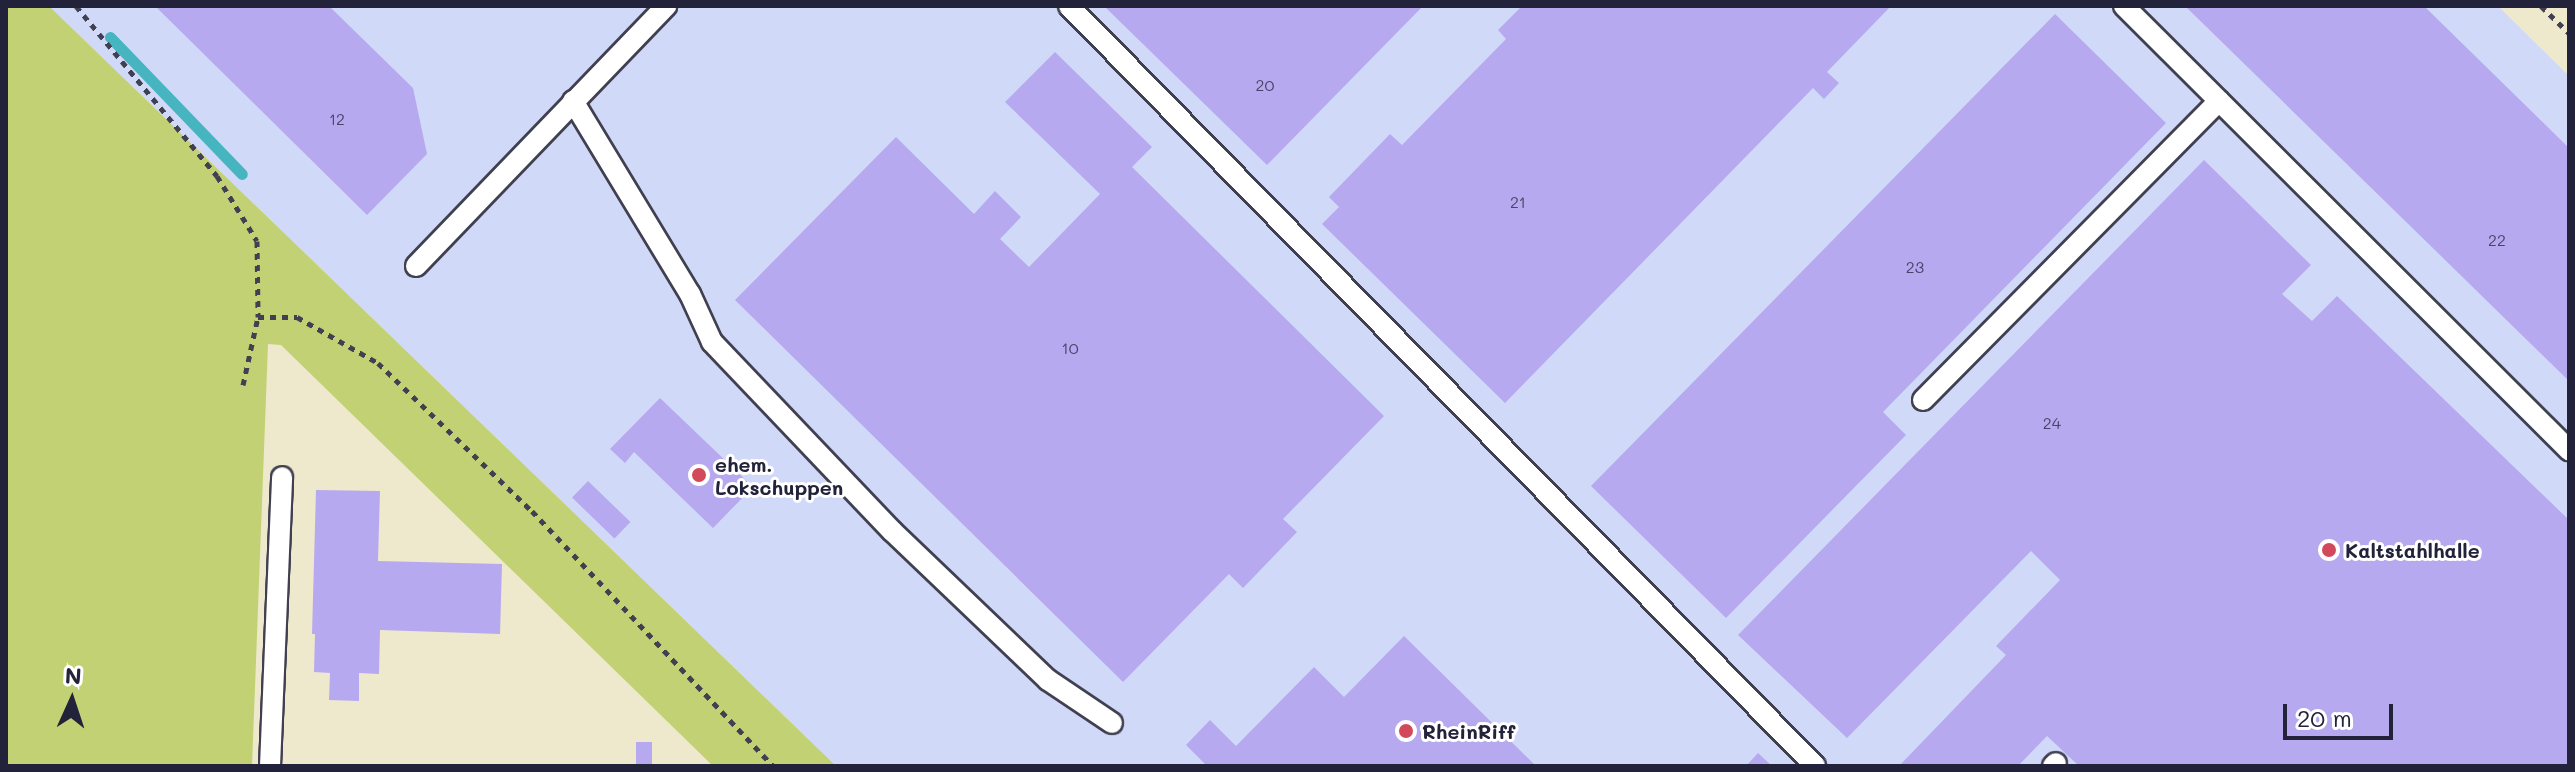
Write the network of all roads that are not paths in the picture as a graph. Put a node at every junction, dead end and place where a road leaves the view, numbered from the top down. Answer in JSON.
{"nodes":[{"id":1,"x":666,"y":6,"type":"edge"},
{"id":2,"x":1069,"y":6,"type":"edge"},
{"id":3,"x":2124,"y":6,"type":"edge"},
{"id":4,"x":573,"y":101,"type":"junction"},
{"id":5,"x":2219,"y":101,"type":"junction"},
{"id":6,"x":416,"y":266,"type":"dead end"},
{"id":7,"x":1923,"y":400,"type":"dead end"},
{"id":8,"x":2569,"y":450,"type":"edge"},
{"id":9,"x":282,"y":477,"type":"dead end"},
{"id":10,"x":1112,"y":723,"type":"dead end"},
{"id":11,"x":270,"y":766,"type":"edge"},
{"id":12,"x":1815,"y":766,"type":"edge"}],
"edges":[{"from":1,"to":4,"type":"lane"},
{"from":2,"to":12,"type":"lane"},
{"from":3,"to":5,"type":"lane"},
{"from":4,"to":6,"type":"lane"},
{"from":4,"to":10,"type":"lane"},
{"from":5,"to":7,"type":"lane"},
{"from":5,"to":8,"type":"lane"},
{"from":9,"to":11,"type":"lane"}]}
